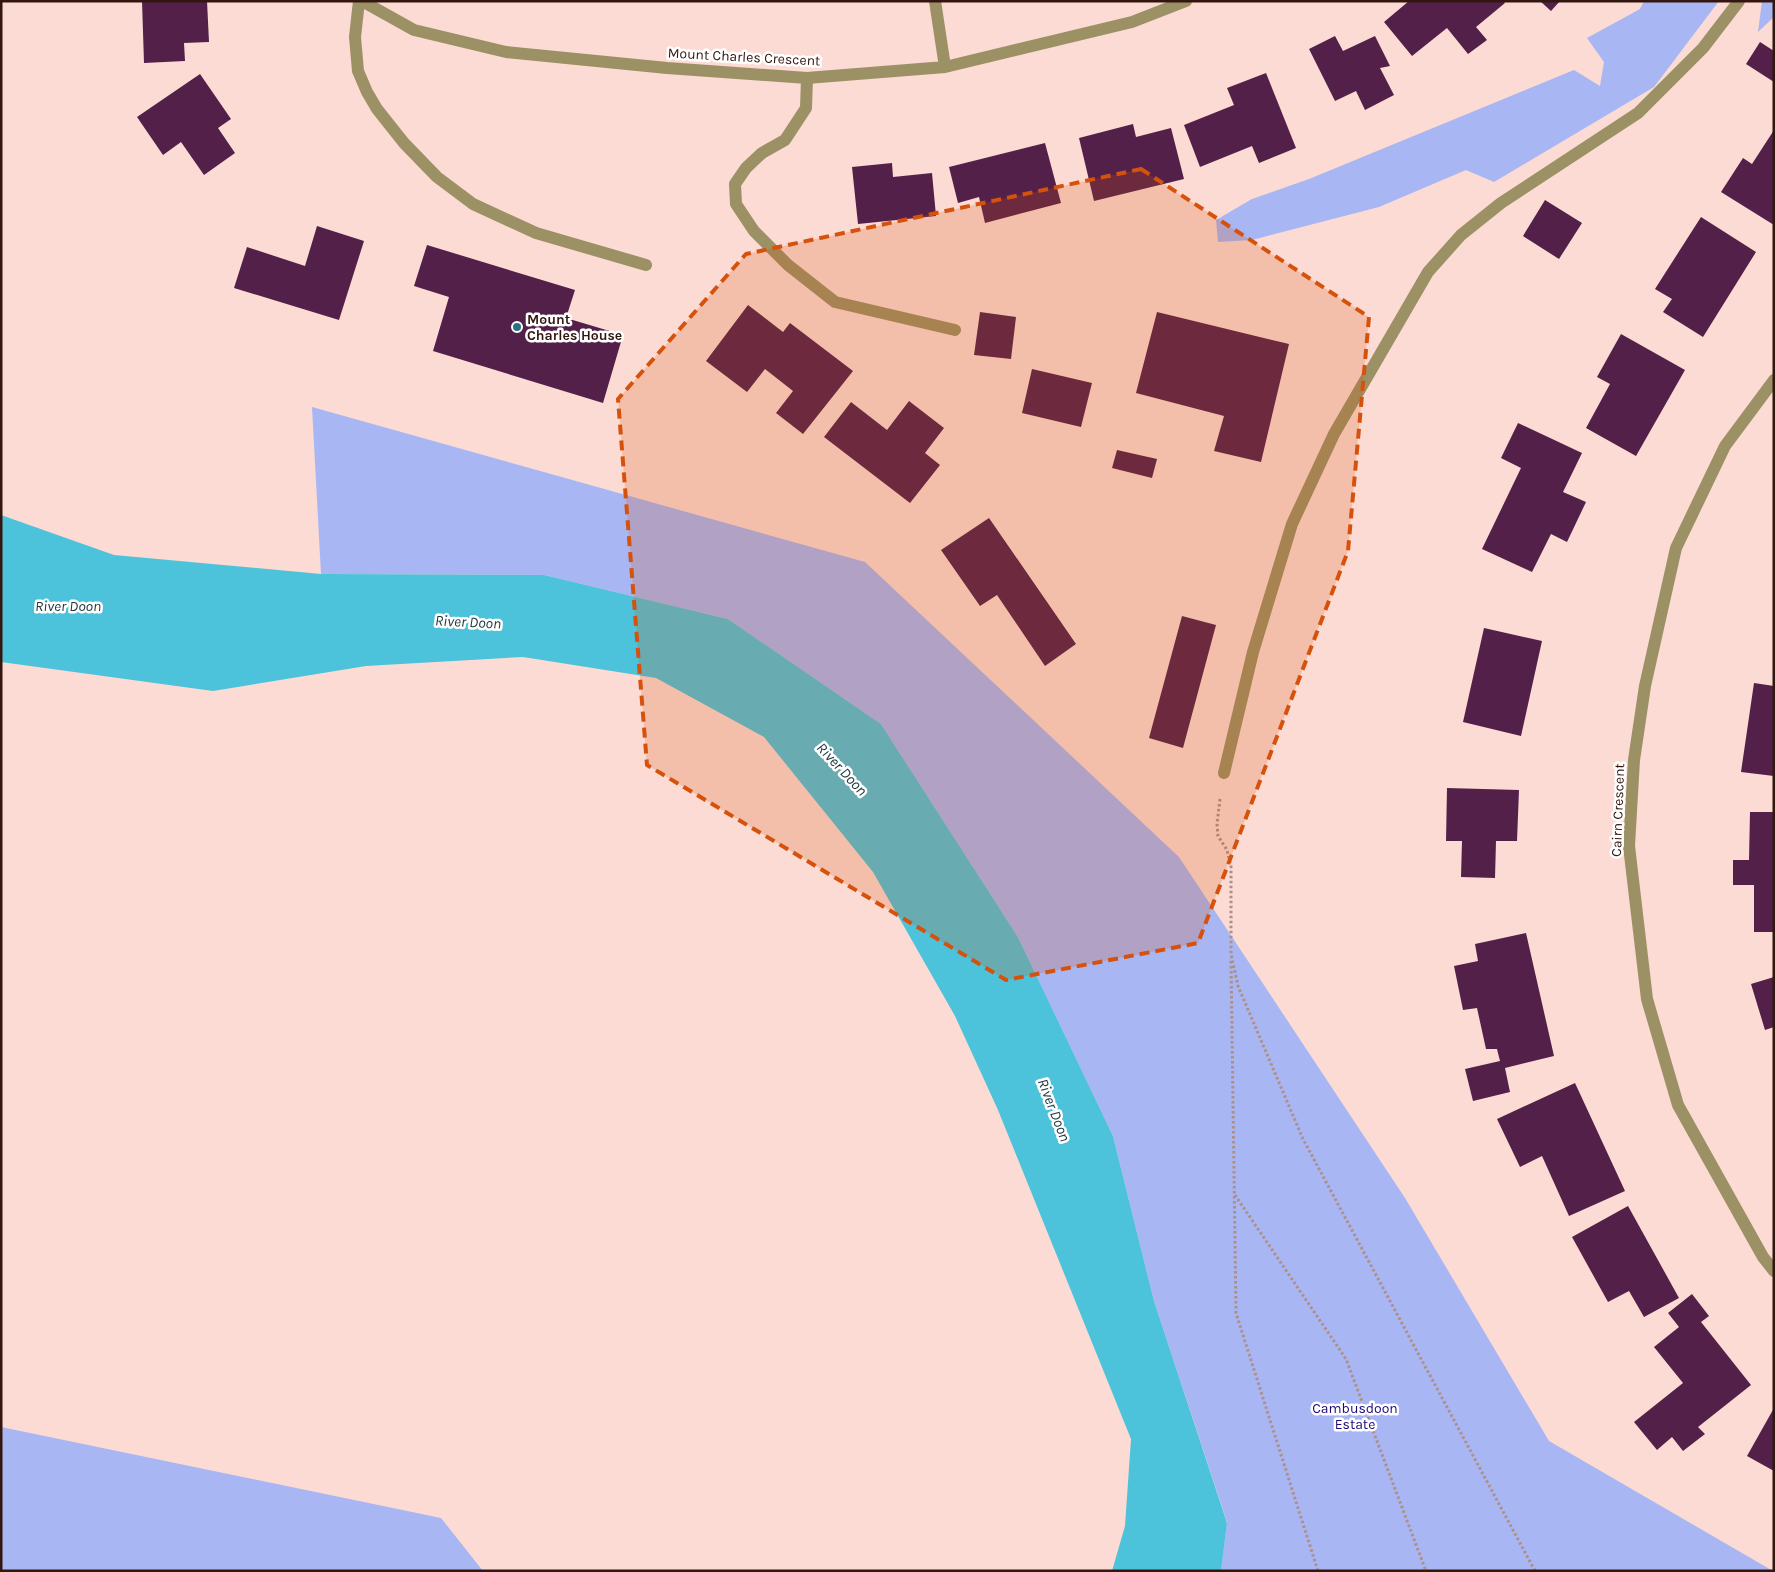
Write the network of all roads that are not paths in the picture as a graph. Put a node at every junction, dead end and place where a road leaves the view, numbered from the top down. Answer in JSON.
{"nodes":[{"id":1,"x":361,"y":1,"type":"edge"},
{"id":2,"x":935,"y":1,"type":"edge"},
{"id":3,"x":1186,"y":1,"type":"edge"},
{"id":4,"x":1739,"y":1,"type":"edge"},
{"id":5,"x":945,"y":67,"type":"junction"},
{"id":6,"x":807,"y":78,"type":"junction"},
{"id":7,"x":646,"y":265,"type":"dead end"},
{"id":8,"x":955,"y":330,"type":"dead end"},
{"id":9,"x":1774,"y":380,"type":"edge"},
{"id":10,"x":1224,"y":773,"type":"road end"},
{"id":11,"x":1774,"y":1271,"type":"edge"}],
"edges":[{"from":1,"to":6,"type":"street","name":"Mount Charles Crescent"},
{"from":1,"to":7,"type":"street"},
{"from":2,"to":5,"type":"street"},
{"from":3,"to":5,"type":"street","name":"Mount Charles Crescent"},
{"from":4,"to":10,"type":"street"},
{"from":5,"to":6,"type":"street","name":"Mount Charles Crescent"},
{"from":6,"to":8,"type":"street"},
{"from":9,"to":11,"type":"street","name":"Cairn Crescent"}]}
